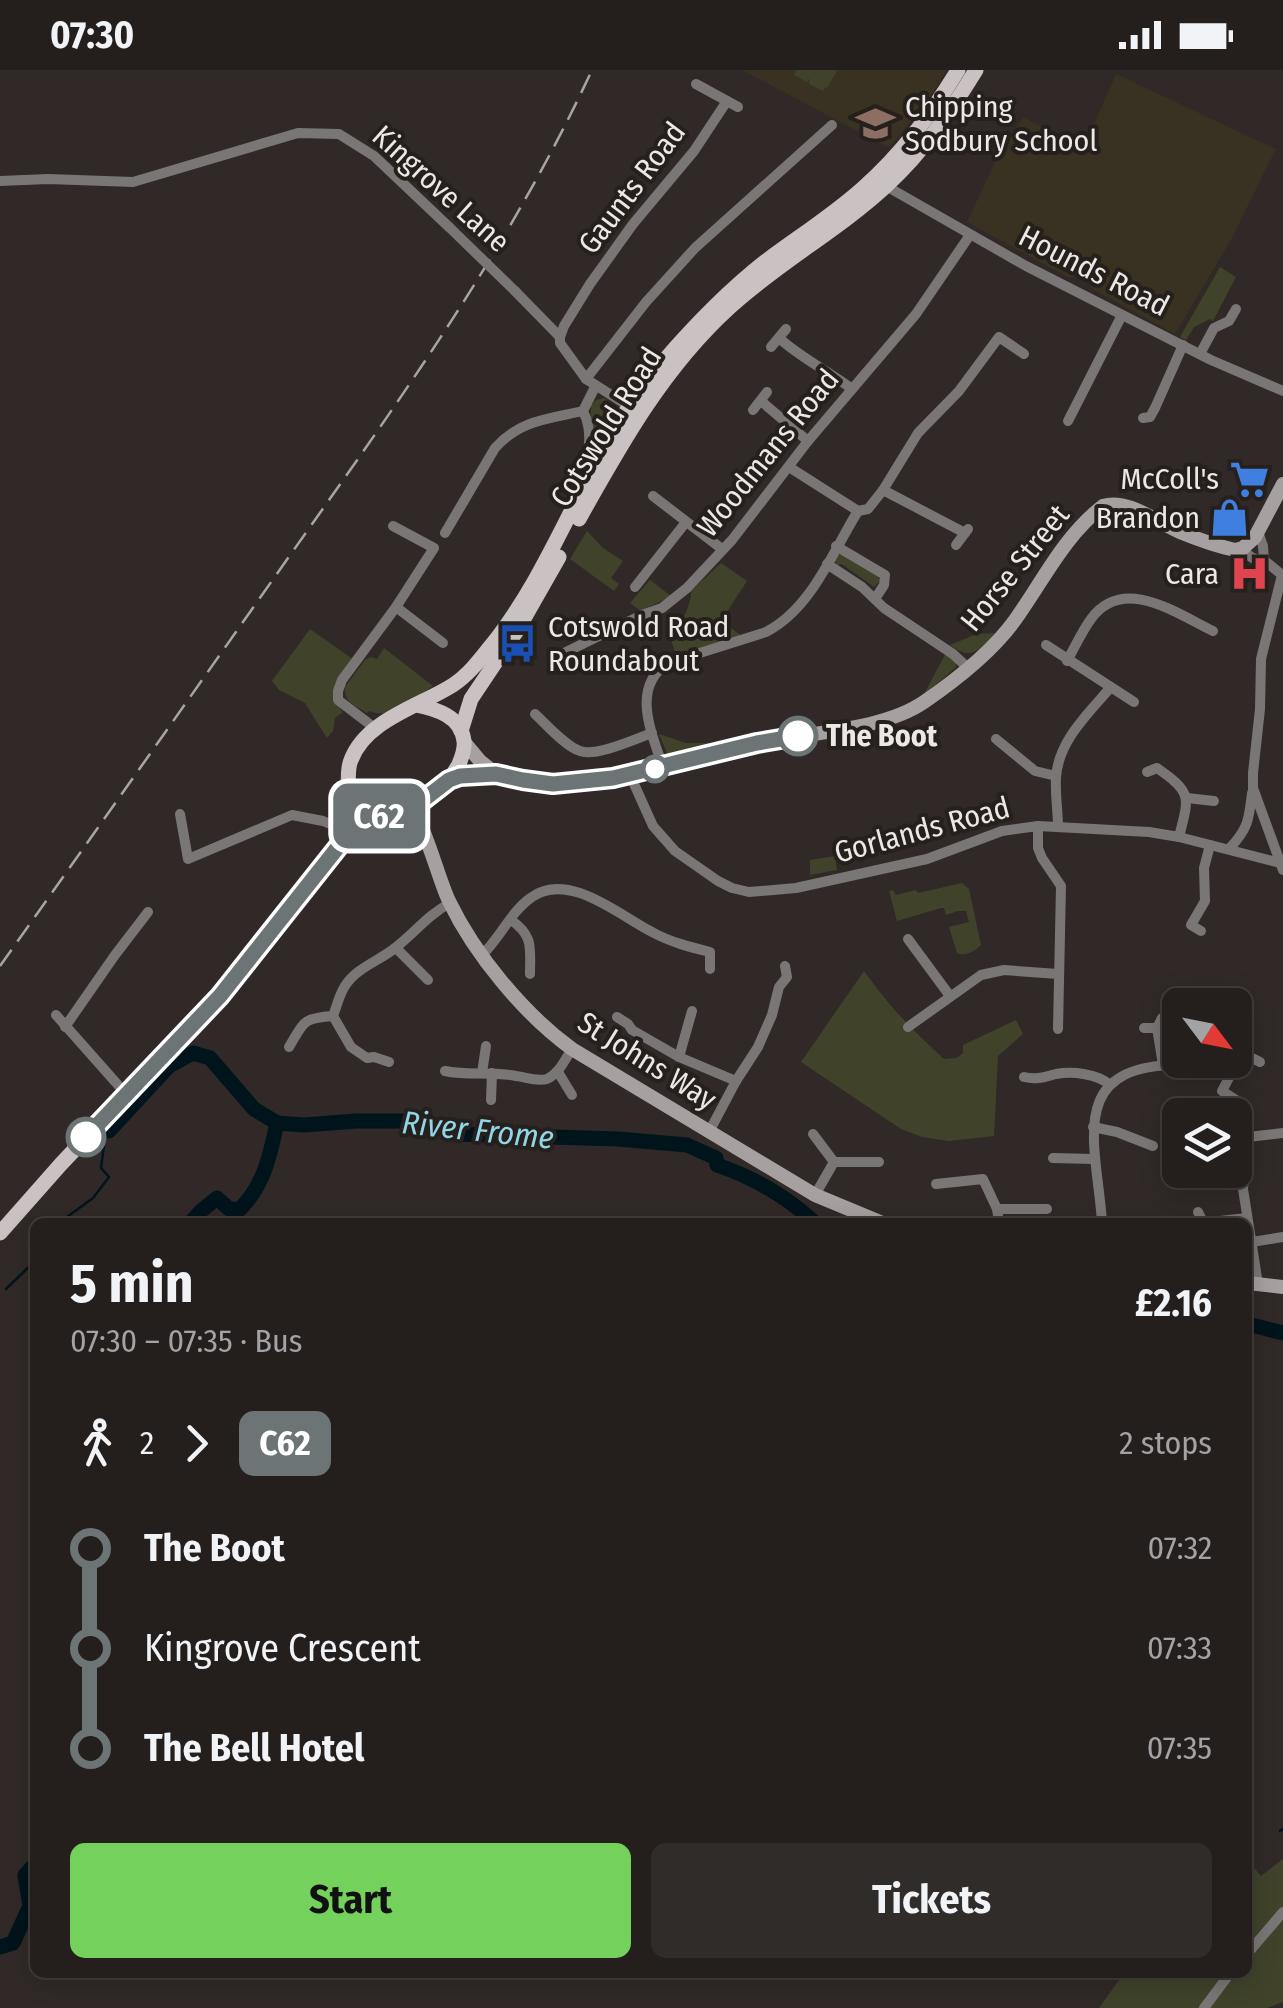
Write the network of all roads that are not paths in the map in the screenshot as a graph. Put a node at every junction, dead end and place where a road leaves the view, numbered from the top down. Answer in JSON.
{"nodes":[{"id":1,"x":958,"y":70,"type":"edge"},
{"id":2,"x":976,"y":70,"type":"edge"},
{"id":3,"x":696,"y":84,"type":"dead end"},
{"id":4,"x":727,"y":100,"type":"junction"},
{"id":5,"x":738,"y":107,"type":"dead end"},
{"id":6,"x":832,"y":125,"type":"dead end"},
{"id":7,"x":0,"y":181,"type":"edge"},
{"id":8,"x":886,"y":186,"type":"junction"},
{"id":9,"x":863,"y":189,"type":"junction"},
{"id":10,"x":970,"y":235,"type":"junction"},
{"id":11,"x":1236,"y":309,"type":"dead end"},
{"id":12,"x":1122,"y":315,"type":"junction"},
{"id":13,"x":560,"y":336,"type":"junction"},
{"id":14,"x":779,"y":338,"type":"dead end"},
{"id":15,"x":1183,"y":345,"type":"junction"},
{"id":16,"x":1024,"y":354,"type":"dead end"},
{"id":17,"x":1200,"y":354,"type":"junction"},
{"id":18,"x":590,"y":383,"type":"junction"},
{"id":19,"x":852,"y":389,"type":"junction"},
{"id":20,"x":1283,"y":391,"type":"edge"},
{"id":21,"x":760,"y":401,"type":"dead end"},
{"id":22,"x":630,"y":407,"type":"junction"},
{"id":23,"x":1075,"y":409,"type":"junction"},
{"id":24,"x":583,"y":411,"type":"junction"},
{"id":25,"x":1087,"y":415,"type":"dead end"},
{"id":26,"x":1143,"y":418,"type":"dead end"},
{"id":27,"x":1068,"y":421,"type":"dead end"},
{"id":28,"x":808,"y":441,"type":"junction"},
{"id":29,"x":789,"y":467,"type":"junction"},
{"id":30,"x":1283,"y":473,"type":"edge"},
{"id":31,"x":1283,"y":484,"type":"edge"},
{"id":32,"x":883,"y":490,"type":"junction"},
{"id":33,"x":653,"y":496,"type":"dead end"},
{"id":34,"x":1274,"y":499,"type":"junction"},
{"id":35,"x":858,"y":511,"type":"junction"},
{"id":36,"x":454,"y":518,"type":"junction"},
{"id":37,"x":686,"y":522,"type":"junction"},
{"id":38,"x":466,"y":524,"type":"dead end"},
{"id":39,"x":392,"y":526,"type":"dead end"},
{"id":40,"x":445,"y":532,"type":"dead end"},
{"id":41,"x":1258,"y":532,"type":"junction"},
{"id":42,"x":552,"y":533,"type":"dead end"},
{"id":43,"x":836,"y":546,"type":"junction"},
{"id":44,"x":956,"y":546,"type":"dead end"},
{"id":45,"x":1243,"y":548,"type":"junction"},
{"id":46,"x":722,"y":549,"type":"junction"},
{"id":47,"x":1264,"y":560,"type":"junction"},
{"id":48,"x":827,"y":564,"type":"junction"},
{"id":49,"x":1282,"y":574,"type":"edge"},
{"id":50,"x":637,"y":579,"type":"dead end"},
{"id":51,"x":875,"y":599,"type":"junction"},
{"id":52,"x":396,"y":607,"type":"junction"},
{"id":53,"x":429,"y":616,"type":"dead end"},
{"id":54,"x":421,"y":626,"type":"junction"},
{"id":55,"x":1214,"y":631,"type":"dead end"},
{"id":56,"x":443,"y":643,"type":"dead end"},
{"id":57,"x":1046,"y":645,"type":"dead end"},
{"id":58,"x":564,"y":654,"type":"dead end"},
{"id":59,"x":1068,"y":661,"type":"junction"},
{"id":60,"x":967,"y":667,"type":"junction"},
{"id":61,"x":1110,"y":688,"type":"junction"},
{"id":62,"x":1134,"y":702,"type":"dead end"},
{"id":63,"x":416,"y":705,"type":"junction"},
{"id":64,"x":539,"y":721,"type":"dead end"},
{"id":65,"x":376,"y":729,"type":"junction"},
{"id":66,"x":652,"y":733,"type":"junction"},
{"id":67,"x":463,"y":737,"type":"junction"},
{"id":68,"x":996,"y":740,"type":"dead end"},
{"id":69,"x":1162,"y":756,"type":"dead end"},
{"id":70,"x":662,"y":767,"type":"junction"},
{"id":71,"x":496,"y":774,"type":"junction"},
{"id":72,"x":630,"y":775,"type":"junction"},
{"id":73,"x":1056,"y":776,"type":"junction"},
{"id":74,"x":449,"y":780,"type":"junction"},
{"id":75,"x":348,"y":788,"type":"junction"},
{"id":76,"x":1253,"y":788,"type":"junction"},
{"id":77,"x":434,"y":792,"type":"junction"},
{"id":78,"x":1187,"y":798,"type":"junction"},
{"id":79,"x":1214,"y":802,"type":"dead end"},
{"id":80,"x":347,"y":812,"type":"junction"},
{"id":81,"x":392,"y":812,"type":"junction"},
{"id":82,"x":180,"y":814,"type":"dead end"},
{"id":83,"x":323,"y":821,"type":"junction"},
{"id":84,"x":423,"y":826,"type":"junction"},
{"id":85,"x":1038,"y":826,"type":"junction"},
{"id":86,"x":1058,"y":827,"type":"junction"},
{"id":87,"x":346,"y":834,"type":"junction"},
{"id":88,"x":1179,"y":837,"type":"junction"},
{"id":89,"x":1210,"y":845,"type":"junction"},
{"id":90,"x":1228,"y":850,"type":"junction"},
{"id":91,"x":1282,"y":867,"type":"edge"},
{"id":92,"x":450,"y":904,"type":"junction"},
{"id":93,"x":148,"y":912,"type":"dead end"},
{"id":94,"x":511,"y":920,"type":"junction"},
{"id":95,"x":1191,"y":925,"type":"dead end"},
{"id":96,"x":908,"y":939,"type":"dead end"},
{"id":97,"x":396,"y":948,"type":"junction"},
{"id":98,"x":482,"y":955,"type":"junction"},
{"id":99,"x":785,"y":966,"type":"dead end"},
{"id":100,"x":710,"y":969,"type":"dead end"},
{"id":101,"x":530,"y":974,"type":"dead end"},
{"id":102,"x":1058,"y":974,"type":"junction"},
{"id":103,"x":428,"y":980,"type":"dead end"},
{"id":104,"x":950,"y":996,"type":"junction"},
{"id":105,"x":692,"y":1011,"type":"dead end"},
{"id":106,"x":56,"y":1015,"type":"dead end"},
{"id":107,"x":334,"y":1016,"type":"junction"},
{"id":108,"x":617,"y":1017,"type":"dead end"},
{"id":109,"x":1154,"y":1024,"type":"dead end"},
{"id":110,"x":65,"y":1027,"type":"junction"},
{"id":111,"x":908,"y":1027,"type":"dead end"},
{"id":112,"x":1058,"y":1029,"type":"dead end"},
{"id":113,"x":486,"y":1046,"type":"dead end"},
{"id":114,"x":288,"y":1048,"type":"dead end"},
{"id":115,"x":572,"y":1049,"type":"junction"},
{"id":116,"x":679,"y":1057,"type":"junction"},
{"id":117,"x":1252,"y":1058,"type":"edge"},
{"id":118,"x":1162,"y":1060,"type":"edge"},
{"id":119,"x":388,"y":1062,"type":"dead end"},
{"id":120,"x":1260,"y":1062,"type":"dead end"},
{"id":121,"x":1162,"y":1065,"type":"edge"},
{"id":122,"x":452,"y":1069,"type":"dead end"},
{"id":123,"x":558,"y":1072,"type":"junction"},
{"id":124,"x":487,"y":1073,"type":"junction"},
{"id":125,"x":1024,"y":1077,"type":"dead end"},
{"id":126,"x":1229,"y":1078,"type":"edge"},
{"id":127,"x":736,"y":1081,"type":"junction"},
{"id":128,"x":1110,"y":1085,"type":"junction"},
{"id":129,"x":126,"y":1094,"type":"junction"},
{"id":130,"x":572,"y":1095,"type":"dead end"},
{"id":131,"x":1233,"y":1098,"type":"edge"},
{"id":132,"x":491,"y":1100,"type":"dead end"},
{"id":133,"x":1093,"y":1127,"type":"junction"},
{"id":134,"x":708,"y":1132,"type":"junction"},
{"id":135,"x":814,"y":1134,"type":"dead end"},
{"id":136,"x":1283,"y":1134,"type":"edge"},
{"id":137,"x":1252,"y":1137,"type":"edge"},
{"id":138,"x":1154,"y":1146,"type":"dead end"},
{"id":139,"x":1053,"y":1158,"type":"dead end"},
{"id":140,"x":1093,"y":1159,"type":"junction"},
{"id":141,"x":834,"y":1162,"type":"junction"},
{"id":142,"x":879,"y":1162,"type":"dead end"},
{"id":143,"x":936,"y":1184,"type":"dead end"},
{"id":144,"x":1244,"y":1188,"type":"edge"},
{"id":145,"x":815,"y":1195,"type":"junction"},
{"id":146,"x":1046,"y":1208,"type":"dead end"},
{"id":147,"x":997,"y":1209,"type":"junction"},
{"id":148,"x":870,"y":1218,"type":"edge"},
{"id":149,"x":998,"y":1218,"type":"edge"},
{"id":150,"x":1101,"y":1218,"type":"edge"},
{"id":151,"x":1248,"y":1218,"type":"edge"},
{"id":152,"x":0,"y":1233,"type":"edge"},
{"id":153,"x":1283,"y":1238,"type":"edge"},
{"id":154,"x":1252,"y":1242,"type":"joint"},
{"id":155,"x":1253,"y":1283,"type":"edge"},
{"id":156,"x":1283,"y":1287,"type":"edge"},
{"id":157,"x":1283,"y":1912,"type":"edge"},
{"id":158,"x":1252,"y":1948,"type":"edge"},
{"id":159,"x":1226,"y":1978,"type":"edge"},
{"id":160,"x":1204,"y":2008,"type":"edge"}],
"edges":[{"from":1,"to":9,"type":"main road","name":"Cotswold Road"},
{"from":2,"to":8,"type":"main road","name":"Cotswold Road"},
{"from":3,"to":4,"type":"street","name":"Gaunts Road"},
{"from":4,"to":5,"type":"street"},
{"from":4,"to":13,"type":"street","name":"Gaunts Road"},
{"from":6,"to":18,"type":"street","name":"Cotswold Road"},
{"from":7,"to":13,"type":"street","name":"Kingrove Lane","bridge":true},
{"from":8,"to":9,"type":"main road"},
{"from":8,"to":10,"type":"street","name":"Hounds Road"},
{"from":8,"to":67,"type":"main road","name":"Cotswold Road"},
{"from":9,"to":22,"type":"main road","name":"Cotswold Road"},
{"from":10,"to":12,"type":"street","name":"Hounds Road"},
{"from":10,"to":19,"type":"street","name":"Woodmans Road"},
{"from":11,"to":17,"type":"street"},
{"from":12,"to":15,"type":"street","name":"Hounds Road"},
{"from":12,"to":23,"type":"street"},
{"from":13,"to":18,"type":"street","name":"Kingrove Lane"},
{"from":14,"to":19,"type":"street"},
{"from":15,"to":17,"type":"street","name":"Hounds Road"},
{"from":15,"to":26,"type":"street"},
{"from":16,"to":32,"type":"street"},
{"from":17,"to":20,"type":"street","name":"Hounds Road"},
{"from":18,"to":22,"type":"street","name":"Kingrove Lane"},
{"from":18,"to":24,"type":"street","name":"Cotswold Road"},
{"from":19,"to":28,"type":"street","name":"Woodmans Road"},
{"from":21,"to":28,"type":"street"},
{"from":22,"to":63,"type":"main road","name":"Cotswold Road"},
{"from":23,"to":25,"type":"street"},
{"from":23,"to":27,"type":"street"},
{"from":24,"to":36,"type":"street"},
{"from":24,"to":42,"type":"street","name":"Cotswold Road"},
{"from":28,"to":29,"type":"street","name":"Woodmans Road"},
{"from":29,"to":35,"type":"street"},
{"from":29,"to":46,"type":"street","name":"Woodmans Road"},
{"from":30,"to":34,"type":"main road"},
{"from":31,"to":34,"type":"main road"},
{"from":32,"to":35,"type":"street"},
{"from":32,"to":44,"type":"street"},
{"from":33,"to":37,"type":"street"},
{"from":34,"to":41,"type":"main road"},
{"from":35,"to":43,"type":"street"},
{"from":36,"to":38,"type":"street"},
{"from":36,"to":40,"type":"street"},
{"from":37,"to":46,"type":"street"},
{"from":37,"to":50,"type":"street"},
{"from":39,"to":52,"type":"street"},
{"from":41,"to":45,"type":"main road"},
{"from":41,"to":47,"type":"street"},
{"from":43,"to":48,"type":"street"},
{"from":43,"to":51,"type":"street"},
{"from":45,"to":47,"type":"street","name":"Horse Street"},
{"from":45,"to":60,"type":"main road","name":"Horse Street"},
{"from":46,"to":58,"type":"street","name":"Woodmans Road"},
{"from":47,"to":49,"type":"street","name":"Horse Street"},
{"from":48,"to":51,"type":"street"},
{"from":48,"to":66,"type":"street"},
{"from":49,"to":76,"type":"street"},
{"from":51,"to":60,"type":"street"},
{"from":52,"to":54,"type":"street"},
{"from":52,"to":65,"type":"street"},
{"from":53,"to":54,"type":"street"},
{"from":54,"to":56,"type":"street"},
{"from":55,"to":59,"type":"street"},
{"from":57,"to":59,"type":"street"},
{"from":59,"to":61,"type":"street"},
{"from":60,"to":70,"type":"main road","name":"Horse Street"},
{"from":61,"to":62,"type":"street"},
{"from":61,"to":73,"type":"street"},
{"from":63,"to":65,"type":"main road"},
{"from":63,"to":67,"type":"main road"},
{"from":64,"to":66,"type":"street"},
{"from":65,"to":75,"type":"main road"},
{"from":66,"to":70,"type":"street"},
{"from":67,"to":71,"type":"main road"},
{"from":67,"to":74,"type":"main road"},
{"from":68,"to":73,"type":"street"},
{"from":69,"to":78,"type":"street"},
{"from":70,"to":72,"type":"main road","name":"Horse Street"},
{"from":71,"to":72,"type":"main road","name":"Horse Street"},
{"from":71,"to":74,"type":"main road","name":"Horse Street"},
{"from":72,"to":85,"type":"street","name":"Gorlands Road"},
{"from":73,"to":86,"type":"street"},
{"from":74,"to":77,"type":"main road"},
{"from":75,"to":80,"type":"main road"},
{"from":75,"to":81,"type":"main road"},
{"from":76,"to":90,"type":"street"},
{"from":76,"to":91,"type":"street"},
{"from":77,"to":81,"type":"main road"},
{"from":77,"to":84,"type":"main road"},
{"from":78,"to":79,"type":"street"},
{"from":78,"to":88,"type":"street"},
{"from":80,"to":83,"type":"street"},
{"from":80,"to":87,"type":"main road"},
{"from":81,"to":84,"type":"main road"},
{"from":81,"to":87,"type":"main road"},
{"from":82,"to":83,"type":"street"},
{"from":83,"to":87,"type":"street"},
{"from":84,"to":92,"type":"main road","name":"St Johns Way"},
{"from":85,"to":86,"type":"street","name":"Gorlands Road"},
{"from":85,"to":102,"type":"street"},
{"from":86,"to":88,"type":"street","name":"Gorlands Road"},
{"from":87,"to":129,"type":"main road"},
{"from":88,"to":89,"type":"street","name":"Gorlands Road"},
{"from":89,"to":90,"type":"street","name":"Gorlands Road"},
{"from":89,"to":95,"type":"street"},
{"from":90,"to":91,"type":"street","name":"Gorlands Road"},
{"from":92,"to":97,"type":"street"},
{"from":92,"to":98,"type":"main road","name":"St Johns Way"},
{"from":93,"to":110,"type":"street"},
{"from":94,"to":98,"type":"street"},
{"from":94,"to":100,"type":"street"},
{"from":94,"to":101,"type":"street"},
{"from":96,"to":104,"type":"street"},
{"from":97,"to":103,"type":"street"},
{"from":97,"to":107,"type":"street"},
{"from":98,"to":115,"type":"main road","name":"St Johns Way"},
{"from":99,"to":127,"type":"street"},
{"from":102,"to":104,"type":"street"},
{"from":102,"to":112,"type":"street"},
{"from":104,"to":111,"type":"street"},
{"from":105,"to":116,"type":"street"},
{"from":106,"to":110,"type":"street"},
{"from":107,"to":114,"type":"street"},
{"from":107,"to":119,"type":"street"},
{"from":108,"to":116,"type":"street"},
{"from":109,"to":118,"type":"street"},
{"from":110,"to":129,"type":"street"},
{"from":113,"to":124,"type":"street"},
{"from":115,"to":123,"type":"street"},
{"from":115,"to":134,"type":"main road","name":"St Johns Way"},
{"from":116,"to":127,"type":"street"},
{"from":117,"to":120,"type":"street"},
{"from":121,"to":128,"type":"street"},
{"from":122,"to":124,"type":"street"},
{"from":123,"to":124,"type":"street"},
{"from":123,"to":130,"type":"street"},
{"from":124,"to":132,"type":"street"},
{"from":125,"to":128,"type":"street"},
{"from":126,"to":131,"type":"street"},
{"from":127,"to":134,"type":"street"},
{"from":128,"to":133,"type":"street"},
{"from":129,"to":152,"type":"main road"},
{"from":133,"to":138,"type":"street"},
{"from":133,"to":140,"type":"street"},
{"from":134,"to":145,"type":"main road","name":"St Johns Way"},
{"from":135,"to":141,"type":"street"},
{"from":136,"to":137,"type":"street"},
{"from":139,"to":140,"type":"street"},
{"from":140,"to":150,"type":"street"},
{"from":141,"to":142,"type":"street"},
{"from":141,"to":145,"type":"street"},
{"from":143,"to":147,"type":"street"},
{"from":144,"to":151,"type":"street"},
{"from":145,"to":148,"type":"main road","name":"St Johns Way"},
{"from":146,"to":147,"type":"street"},
{"from":147,"to":149,"type":"street"},
{"from":153,"to":154,"type":"street"},
{"from":154,"to":155,"type":"street"},
{"from":155,"to":156,"type":"main road"},
{"from":157,"to":158,"type":"street"},
{"from":159,"to":160,"type":"street"}]}
